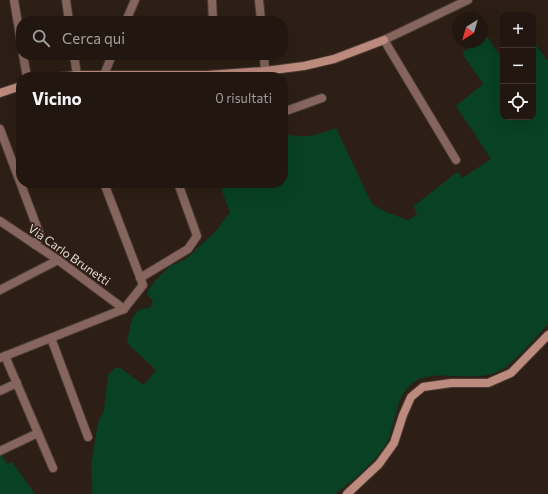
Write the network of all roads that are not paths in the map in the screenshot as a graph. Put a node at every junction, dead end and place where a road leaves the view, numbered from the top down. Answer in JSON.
{"nodes":[{"id":1,"x":14,"y":0,"type":"edge"},
{"id":2,"x":66,"y":0,"type":"edge"},
{"id":3,"x":135,"y":0,"type":"edge"},
{"id":4,"x":212,"y":0,"type":"edge"},
{"id":5,"x":259,"y":0,"type":"edge"},
{"id":6,"x":468,"y":0,"type":"edge"},
{"id":7,"x":17,"y":16,"type":"edge"},
{"id":8,"x":68,"y":16,"type":"edge"},
{"id":9,"x":128,"y":16,"type":"edge"},
{"id":10,"x":213,"y":16,"type":"edge"},
{"id":11,"x":261,"y":16,"type":"edge"},
{"id":12,"x":384,"y":40,"type":"junction"},
{"id":13,"x":24,"y":60,"type":"edge"},
{"id":14,"x":75,"y":60,"type":"edge"},
{"id":15,"x":110,"y":60,"type":"edge"},
{"id":16,"x":264,"y":60,"type":"edge"},
{"id":17,"x":265,"y":71,"type":"junction"},
{"id":18,"x":26,"y":72,"type":"edge"},
{"id":19,"x":77,"y":72,"type":"edge"},
{"id":20,"x":105,"y":72,"type":"edge"},
{"id":21,"x":250,"y":72,"type":"edge"},
{"id":22,"x":16,"y":88,"type":"edge"},
{"id":23,"x":0,"y":93,"type":"edge"},
{"id":24,"x":322,"y":98,"type":"dead end"},
{"id":25,"x":288,"y":110,"type":"edge"},
{"id":26,"x":0,"y":129,"type":"edge"},
{"id":27,"x":456,"y":160,"type":"dead end"},
{"id":28,"x":16,"y":171,"type":"edge"},
{"id":29,"x":22,"y":188,"type":"edge"},
{"id":30,"x":106,"y":188,"type":"edge"},
{"id":31,"x":180,"y":188,"type":"edge"},
{"id":32,"x":1,"y":223,"type":"edge"},
{"id":33,"x":35,"y":245,"type":"junction"},
{"id":34,"x":58,"y":260,"type":"junction"},
{"id":35,"x":142,"y":282,"type":"junction"},
{"id":36,"x":0,"y":290,"type":"edge"},
{"id":37,"x":124,"y":309,"type":"junction"},
{"id":38,"x":548,"y":335,"type":"edge"},
{"id":39,"x":51,"y":338,"type":"junction"},
{"id":40,"x":3,"y":357,"type":"edge"},
{"id":41,"x":17,"y":383,"type":"junction"},
{"id":42,"x":0,"y":391,"type":"edge"},
{"id":43,"x":38,"y":433,"type":"junction"},
{"id":44,"x":88,"y":437,"type":"dead end"},
{"id":45,"x":0,"y":451,"type":"edge"},
{"id":46,"x":54,"y":468,"type":"dead end"},
{"id":47,"x":347,"y":494,"type":"edge"}],
"edges":[{"from":1,"to":7,"type":"street"},
{"from":2,"to":8,"type":"street"},
{"from":3,"to":9,"type":"street"},
{"from":4,"to":10,"type":"street"},
{"from":5,"to":11,"type":"street"},
{"from":6,"to":12,"type":"street"},
{"from":12,"to":17,"type":"street"},
{"from":12,"to":27,"type":"street"},
{"from":13,"to":18,"type":"street"},
{"from":14,"to":19,"type":"street"},
{"from":15,"to":20,"type":"street"},
{"from":16,"to":17,"type":"street"},
{"from":17,"to":21,"type":"street"},
{"from":22,"to":23,"type":"street"},
{"from":24,"to":25,"type":"street"},
{"from":26,"to":28,"type":"street"},
{"from":29,"to":33,"type":"street"},
{"from":30,"to":35,"type":"street"},
{"from":31,"to":35,"type":"street"},
{"from":32,"to":33,"type":"street","name":"Via Carlo Brunetti"},
{"from":33,"to":34,"type":"street","name":"Via Carlo Brunetti"},
{"from":34,"to":36,"type":"street"},
{"from":34,"to":37,"type":"street","name":"Via Carlo Brunetti"},
{"from":35,"to":37,"type":"street"},
{"from":37,"to":39,"type":"street"},
{"from":38,"to":47,"type":"street"},
{"from":39,"to":40,"type":"street"},
{"from":39,"to":44,"type":"street"},
{"from":40,"to":41,"type":"street"},
{"from":41,"to":42,"type":"street"},
{"from":41,"to":43,"type":"street"},
{"from":43,"to":45,"type":"street"},
{"from":43,"to":46,"type":"street"}]}
